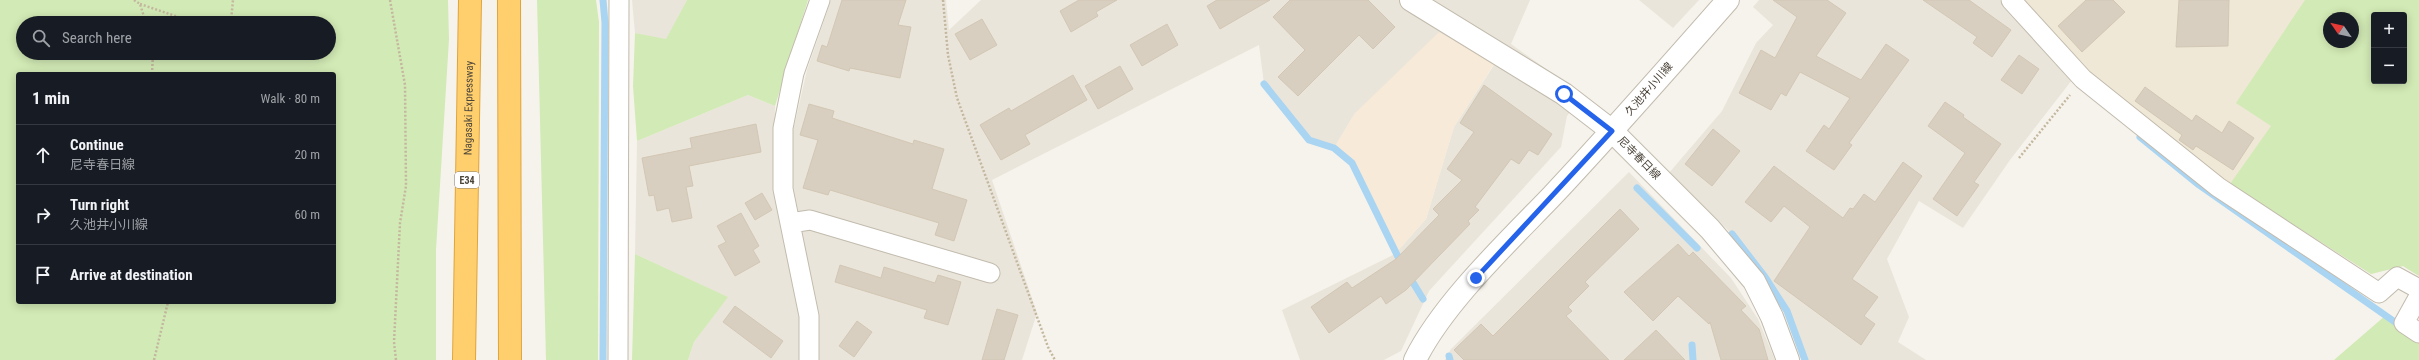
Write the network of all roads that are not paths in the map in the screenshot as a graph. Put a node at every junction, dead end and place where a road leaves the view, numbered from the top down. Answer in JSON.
{"nodes":[{"id":1,"x":470,"y":0,"type":"edge"},
{"id":2,"x":510,"y":0,"type":"edge"},
{"id":3,"x":619,"y":0,"type":"edge"},
{"id":4,"x":820,"y":0,"type":"edge"},
{"id":5,"x":1411,"y":0,"type":"edge"},
{"id":6,"x":1728,"y":0,"type":"edge"},
{"id":7,"x":2012,"y":0,"type":"edge"},
{"id":8,"x":1612,"y":131,"type":"junction"},
{"id":9,"x":790,"y":222,"type":"junction"},
{"id":10,"x":990,"y":273,"type":"dead end"},
{"id":11,"x":2419,"y":289,"type":"edge"},
{"id":12,"x":2419,"y":296,"type":"edge"},
{"id":13,"x":2419,"y":333,"type":"edge"},
{"id":14,"x":464,"y":360,"type":"edge"},
{"id":15,"x":510,"y":360,"type":"edge"},
{"id":16,"x":618,"y":360,"type":"edge"},
{"id":17,"x":810,"y":360,"type":"edge"},
{"id":18,"x":1415,"y":360,"type":"edge"},
{"id":19,"x":1788,"y":360,"type":"edge"}],
"edges":[{"from":1,"to":14,"type":"highway","name":"Nagasaki Expressway","number":"E34"},
{"from":2,"to":15,"type":"highway"},
{"from":3,"to":16,"type":"street"},
{"from":4,"to":9,"type":"street"},
{"from":5,"to":8,"type":"street","name":"尼寺春日線"},
{"from":6,"to":8,"type":"street","name":"久池井小川線"},
{"from":7,"to":11,"type":"street"},
{"from":8,"to":18,"type":"street","name":"久池井小川線"},
{"from":8,"to":19,"type":"street","name":"尼寺春日線"},
{"from":9,"to":10,"type":"street"},
{"from":9,"to":17,"type":"street"},
{"from":12,"to":13,"type":"street"}]}
